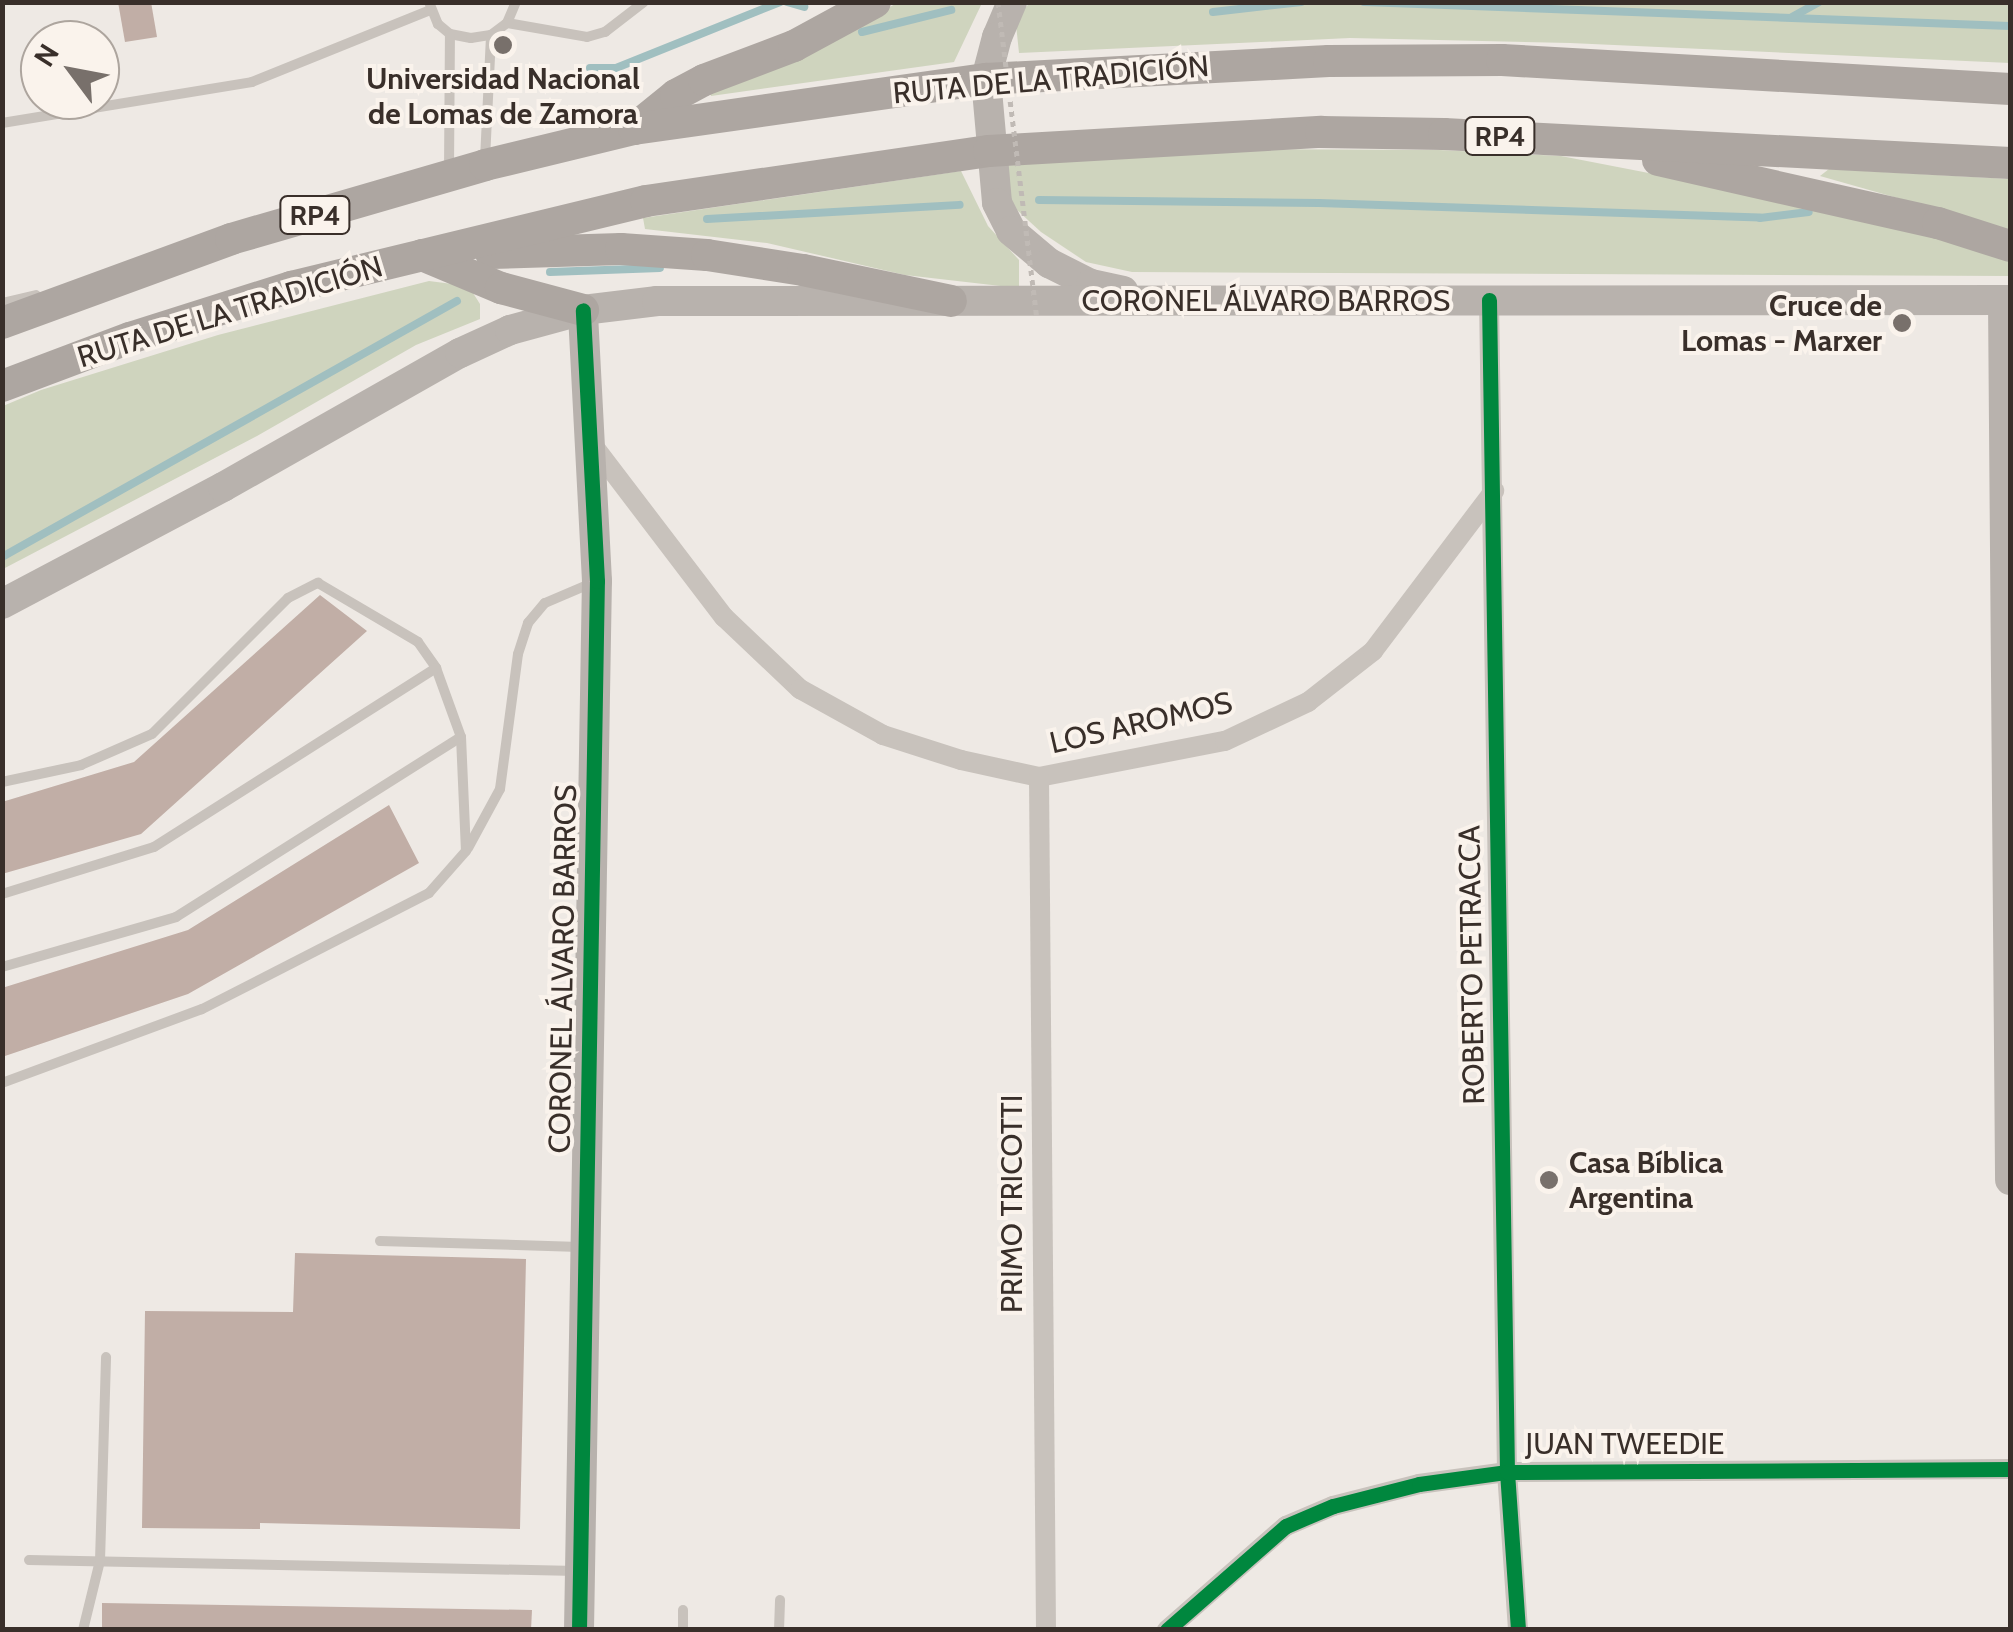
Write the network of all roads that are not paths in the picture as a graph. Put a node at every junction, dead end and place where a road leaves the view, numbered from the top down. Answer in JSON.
{"nodes":[{"id":1,"x":516,"y":2,"type":"edge"},
{"id":2,"x":644,"y":2,"type":"edge"},
{"id":3,"x":875,"y":2,"type":"edge"},
{"id":4,"x":1012,"y":2,"type":"edge"},
{"id":5,"x":430,"y":6,"type":"edge"},
{"id":6,"x":507,"y":23,"type":"junction"},
{"id":7,"x":450,"y":34,"type":"junction"},
{"id":8,"x":491,"y":35,"type":"junction"},
{"id":9,"x":986,"y":79,"type":"junction"},
{"id":10,"x":2010,"y":88,"type":"edge"},
{"id":11,"x":2,"y":122,"type":"edge"},
{"id":12,"x":634,"y":129,"type":"junction"},
{"id":13,"x":1565,"y":140,"type":"junction"},
{"id":14,"x":989,"y":151,"type":"junction"},
{"id":15,"x":2010,"y":163,"type":"edge"},
{"id":16,"x":485,"y":165,"type":"junction"},
{"id":17,"x":448,"y":176,"type":"junction"},
{"id":18,"x":2010,"y":246,"type":"edge"},
{"id":19,"x":422,"y":255,"type":"junction"},
{"id":20,"x":158,"y":265,"type":"junction"},
{"id":21,"x":1168,"y":300,"type":"junction"},
{"id":22,"x":1489,"y":300,"type":"junction"},
{"id":23,"x":2007,"y":300,"type":"edge"},
{"id":24,"x":952,"y":301,"type":"junction"},
{"id":25,"x":2,"y":303,"type":"edge"},
{"id":26,"x":583,"y":310,"type":"junction"},
{"id":27,"x":2,"y":323,"type":"edge"},
{"id":28,"x":2,"y":386,"type":"edge"},
{"id":29,"x":592,"y":444,"type":"junction"},
{"id":30,"x":1494,"y":491,"type":"junction"},
{"id":31,"x":597,"y":581,"type":"junction"},
{"id":32,"x":2,"y":604,"type":"edge"},
{"id":33,"x":436,"y":668,"type":"junction"},
{"id":34,"x":461,"y":738,"type":"junction"},
{"id":35,"x":1039,"y":777,"type":"junction"},
{"id":36,"x":2,"y":782,"type":"edge"},
{"id":37,"x":466,"y":851,"type":"junction"},
{"id":38,"x":2,"y":894,"type":"edge"},
{"id":39,"x":2,"y":967,"type":"edge"},
{"id":40,"x":2,"y":1083,"type":"edge"},
{"id":41,"x":2010,"y":1180,"type":"edge"},
{"id":42,"x":380,"y":1242,"type":"dead end"},
{"id":43,"x":586,"y":1248,"type":"junction"},
{"id":44,"x":106,"y":1357,"type":"dead end"},
{"id":45,"x":2010,"y":1469,"type":"edge"},
{"id":46,"x":1507,"y":1472,"type":"junction"},
{"id":47,"x":28,"y":1560,"type":"dead end"},
{"id":48,"x":100,"y":1561,"type":"junction"},
{"id":49,"x":580,"y":1571,"type":"junction"},
{"id":50,"x":780,"y":1600,"type":"dead end"},
{"id":51,"x":683,"y":1610,"type":"dead end"},
{"id":52,"x":83,"y":1630,"type":"edge"},
{"id":53,"x":579,"y":1630,"type":"edge"},
{"id":54,"x":683,"y":1630,"type":"edge"},
{"id":55,"x":779,"y":1630,"type":"edge"},
{"id":56,"x":1046,"y":1630,"type":"edge"},
{"id":57,"x":1167,"y":1630,"type":"edge"},
{"id":58,"x":1518,"y":1630,"type":"edge"}],
"edges":[{"from":1,"to":6,"type":"lane"},
{"from":2,"to":6,"type":"lane"},
{"from":3,"to":12,"type":"main road"},
{"from":4,"to":9,"type":"main road"},
{"from":5,"to":7,"type":"lane"},
{"from":5,"to":11,"type":"lane"},
{"from":6,"to":8,"type":"lane"},
{"from":7,"to":8,"type":"lane"},
{"from":7,"to":17,"type":"lane"},
{"from":8,"to":16,"type":"lane"},
{"from":9,"to":10,"type":"main road","name":"RUTA DE LA TRADICIÓN","number":"RP4"},
{"from":9,"to":12,"type":"main road","name":"RUTA DE LA TRADICIÓN","number":"RP4"},
{"from":9,"to":14,"type":"main road"},
{"from":12,"to":16,"type":"main road","name":"RUTA DE LA TRADICIÓN","number":"RP4"},
{"from":13,"to":14,"type":"main road","name":"RUTA DE LA TRADICIÓN","number":"RP4"},
{"from":13,"to":15,"type":"main road","name":"RUTA DE LA TRADICIÓN","number":"RP4"},
{"from":13,"to":18,"type":"main road"},
{"from":14,"to":19,"type":"main road","name":"RUTA DE LA TRADICIÓN","number":"RP4"},
{"from":14,"to":21,"type":"main road"},
{"from":16,"to":17,"type":"main road","name":"RUTA DE LA TRADICIÓN","number":"RP4"},
{"from":17,"to":20,"type":"main road","name":"RUTA DE LA TRADICIÓN","number":"RP4"},
{"from":19,"to":24,"type":"main road"},
{"from":19,"to":26,"type":"main road"},
{"from":19,"to":28,"type":"main road","name":"RUTA DE LA TRADICIÓN","number":"RP4"},
{"from":20,"to":25,"type":"lane"},
{"from":20,"to":27,"type":"main road","name":"RUTA DE LA TRADICIÓN","number":"RP4"},
{"from":21,"to":22,"type":"main road","name":"CORONEL ÁLVARO BARROS"},
{"from":21,"to":24,"type":"main road","name":"CORONEL ÁLVARO BARROS"},
{"from":22,"to":23,"type":"main road","name":"CORONEL ÁLVARO BARROS"},
{"from":22,"to":30,"type":"street","name":"ROBERTO PETRACCA"},
{"from":23,"to":41,"type":"main road"},
{"from":24,"to":26,"type":"main road","name":"CORONEL ÁLVARO BARROS"},
{"from":26,"to":29,"type":"main road","name":"CORONEL ÁLVARO BARROS"},
{"from":26,"to":32,"type":"main road","name":"CORONEL ÁLVARO BARROS"},
{"from":29,"to":31,"type":"main road","name":"CORONEL ÁLVARO BARROS"},
{"from":29,"to":35,"type":"street","name":"LOS AROMOS"},
{"from":30,"to":35,"type":"street","name":"LOS AROMOS"},
{"from":30,"to":46,"type":"street","name":"ROBERTO PETRACCA"},
{"from":31,"to":37,"type":"lane"},
{"from":31,"to":43,"type":"main road","name":"CORONEL ÁLVARO BARROS"},
{"from":33,"to":34,"type":"lane"},
{"from":33,"to":36,"type":"lane"},
{"from":33,"to":38,"type":"lane"},
{"from":34,"to":37,"type":"lane"},
{"from":34,"to":39,"type":"lane"},
{"from":35,"to":56,"type":"street","name":"PRIMO TRICOTTI"},
{"from":37,"to":40,"type":"lane"},
{"from":42,"to":43,"type":"lane"},
{"from":43,"to":49,"type":"main road","name":"CORONEL ÁLVARO BARROS"},
{"from":44,"to":48,"type":"lane"},
{"from":45,"to":46,"type":"street","name":"JUAN TWEEDIE"},
{"from":46,"to":57,"type":"street","name":"JUAN TWEEDIE"},
{"from":46,"to":58,"type":"street","name":"ROBERTO PETRACCA"},
{"from":47,"to":48,"type":"lane"},
{"from":48,"to":49,"type":"lane"},
{"from":48,"to":52,"type":"lane"},
{"from":49,"to":53,"type":"main road","name":"CORONEL ÁLVARO BARROS"},
{"from":50,"to":55,"type":"lane"},
{"from":51,"to":54,"type":"lane"}]}
